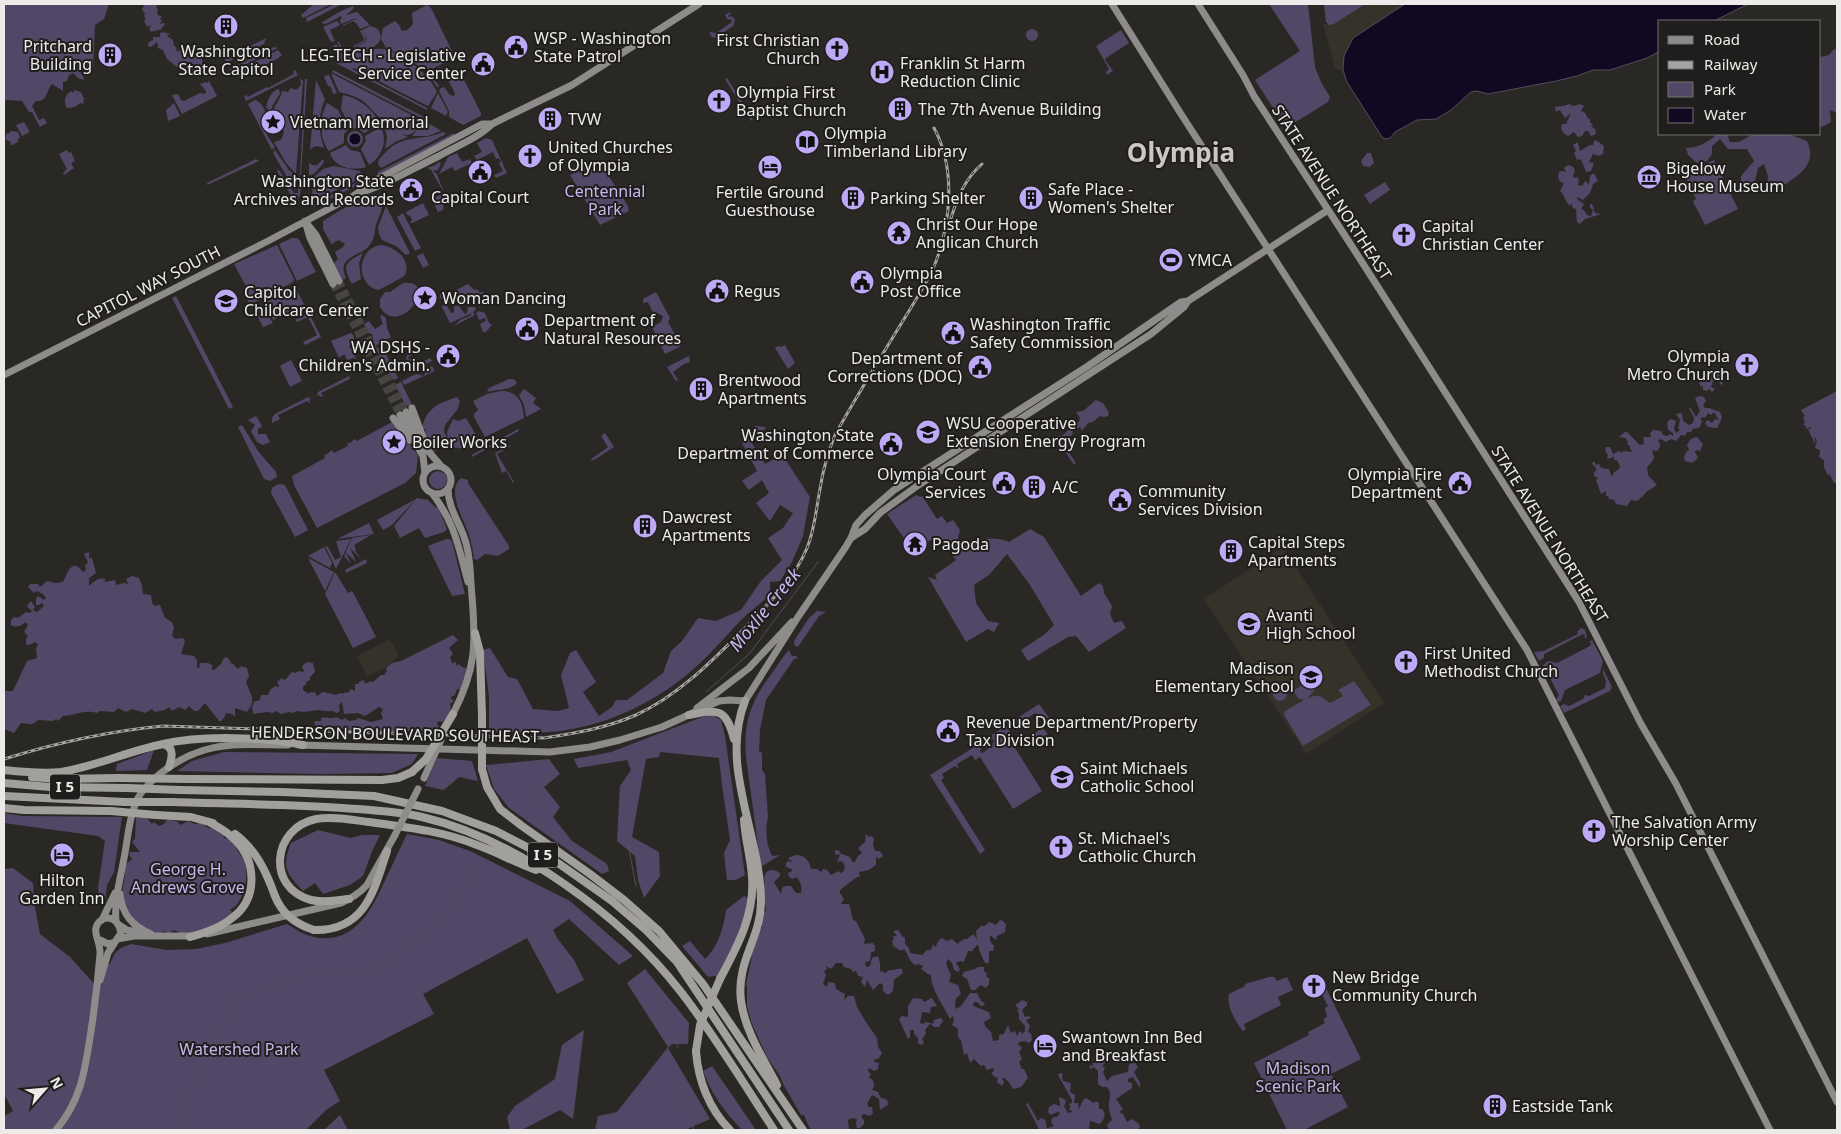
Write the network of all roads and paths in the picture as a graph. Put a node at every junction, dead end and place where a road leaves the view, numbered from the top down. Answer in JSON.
{"nodes":[{"id":1,"x":699,"y":4,"type":"edge"},
{"id":2,"x":1112,"y":4,"type":"edge"},
{"id":3,"x":1198,"y":4,"type":"edge"},
{"id":4,"x":1328,"y":210,"type":"junction"},
{"id":5,"x":305,"y":221,"type":"junction"},
{"id":6,"x":1268,"y":248,"type":"junction"},
{"id":7,"x":336,"y":283,"type":"tunnel mouth"},
{"id":8,"x":1188,"y":301,"type":"junction"},
{"id":9,"x":4,"y":375,"type":"edge"},
{"id":10,"x":441,"y":466,"type":"junction"},
{"id":11,"x":425,"y":474,"type":"junction"},
{"id":12,"x":448,"y":489,"type":"junction"},
{"id":13,"x":432,"y":493,"type":"junction"},
{"id":14,"x":851,"y":538,"type":"junction"},
{"id":15,"x":472,"y":594,"type":"junction"},
{"id":16,"x":798,"y":617,"type":"junction"},
{"id":17,"x":475,"y":633,"type":"junction"},
{"id":18,"x":745,"y":701,"type":"junction"},
{"id":19,"x":454,"y":711,"type":"junction"},
{"id":20,"x":689,"y":715,"type":"junction"},
{"id":21,"x":163,"y":744,"type":"junction"},
{"id":22,"x":303,"y":744,"type":"junction"},
{"id":23,"x":736,"y":750,"type":"junction"},
{"id":24,"x":169,"y":767,"type":"junction"},
{"id":25,"x":4,"y":772,"type":"edge"},
{"id":26,"x":4,"y":783,"type":"edge"},
{"id":27,"x":4,"y":796,"type":"edge"},
{"id":28,"x":4,"y":808,"type":"edge"},
{"id":29,"x":209,"y":822,"type":"junction"},
{"id":30,"x":387,"y":851,"type":"junction"},
{"id":31,"x":755,"y":869,"type":"junction"},
{"id":32,"x":548,"y":875,"type":"junction"},
{"id":33,"x":120,"y":881,"type":"junction"},
{"id":34,"x":349,"y":899,"type":"junction"},
{"id":35,"x":102,"y":920,"type":"junction"},
{"id":36,"x":118,"y":923,"type":"junction"},
{"id":37,"x":151,"y":934,"type":"junction"},
{"id":38,"x":163,"y":937,"type":"junction"},
{"id":39,"x":190,"y":937,"type":"junction"},
{"id":40,"x":98,"y":939,"type":"junction"},
{"id":41,"x":116,"y":941,"type":"junction"},
{"id":42,"x":98,"y":988,"type":"junction"},
{"id":43,"x":1837,"y":1102,"type":"edge"},
{"id":44,"x":56,"y":1130,"type":"edge"},
{"id":45,"x":730,"y":1130,"type":"edge"},
{"id":46,"x":774,"y":1130,"type":"edge"},
{"id":47,"x":789,"y":1130,"type":"edge"},
{"id":48,"x":803,"y":1130,"type":"edge"},
{"id":49,"x":1770,"y":1130,"type":"edge"}],
"edges":[{"from":1,"to":5,"type":"main road","name":"CAPITOL WAY SOUTH"},
{"from":2,"to":6,"type":"main road"},
{"from":3,"to":4,"type":"main road","name":"STATE AVENUE NORTHEAST"},
{"from":4,"to":6,"type":"main road"},
{"from":4,"to":43,"type":"main road","name":"STATE AVENUE NORTHEAST"},
{"from":5,"to":7,"type":"main road"},
{"from":5,"to":9,"type":"main road","name":"CAPITOL WAY SOUTH"},
{"from":6,"to":8,"type":"main road"},
{"from":6,"to":49,"type":"main road"},
{"from":8,"to":14,"type":"main road"},
{"from":8,"to":14,"type":"main road"},
{"from":10,"to":11,"type":"main road"},
{"from":10,"to":11,"type":"main road"},
{"from":10,"to":12,"type":"main road"},
{"from":11,"to":13,"type":"main road"},
{"from":12,"to":13,"type":"main road"},
{"from":12,"to":15,"type":"main road"},
{"from":13,"to":15,"type":"main road"},
{"from":14,"to":16,"type":"main road"},
{"from":15,"to":17,"type":"main road"},
{"from":16,"to":18,"type":"main road"},
{"from":16,"to":20,"type":"main road"},
{"from":17,"to":19,"type":"main road"},
{"from":17,"to":48,"type":"highway","bridge":true},
{"from":18,"to":20,"type":"main road","name":"HENDERSON BOULEVARD SOUTHEAST"},
{"from":18,"to":23,"type":"highway"},
{"from":19,"to":25,"type":"highway","bridge":true},
{"from":19,"to":30,"type":"main road","bridge":true},
{"from":20,"to":22,"type":"main road","name":"HENDERSON BOULEVARD SOUTHEAST"},
{"from":20,"to":23,"type":"highway"},
{"from":21,"to":22,"type":"highway"},
{"from":21,"to":24,"type":"highway"},
{"from":21,"to":25,"type":"highway"},
{"from":22,"to":24,"type":"main road","name":"HENDERSON BOULEVARD SOUTHEAST"},
{"from":23,"to":31,"type":"highway"},
{"from":24,"to":33,"type":"main road","name":"HENDERSON BOULEVARD SOUTHEAST"},
{"from":26,"to":47,"type":"highway","number":"I 5","bridge":true},
{"from":27,"to":32,"type":"highway","number":"I 5","bridge":true},
{"from":28,"to":29,"type":"highway","bridge":true},
{"from":29,"to":30,"type":"highway","bridge":true},
{"from":29,"to":39,"type":"highway"},
{"from":30,"to":34,"type":"main road"},
{"from":31,"to":45,"type":"highway","bridge":true},
{"from":31,"to":48,"type":"highway"},
{"from":32,"to":34,"type":"highway"},
{"from":32,"to":46,"type":"highway","number":"I 5"},
{"from":33,"to":35,"type":"main road","name":"HENDERSON BOULEVARD SOUTHEAST"},
{"from":33,"to":36,"type":"main road","name":"HENDERSON BOULEVARD SOUTHEAST"},
{"from":33,"to":37,"type":"main road"},
{"from":34,"to":39,"type":"main road"},
{"from":35,"to":36,"type":"main road"},
{"from":35,"to":40,"type":"main road"},
{"from":36,"to":37,"type":"main road"},
{"from":36,"to":41,"type":"main road"},
{"from":37,"to":38,"type":"main road"},
{"from":38,"to":39,"type":"main road"},
{"from":38,"to":41,"type":"main road"},
{"from":40,"to":41,"type":"main road"},
{"from":40,"to":42,"type":"main road"},
{"from":41,"to":42,"type":"main road"},
{"from":42,"to":44,"type":"main road"}]}
